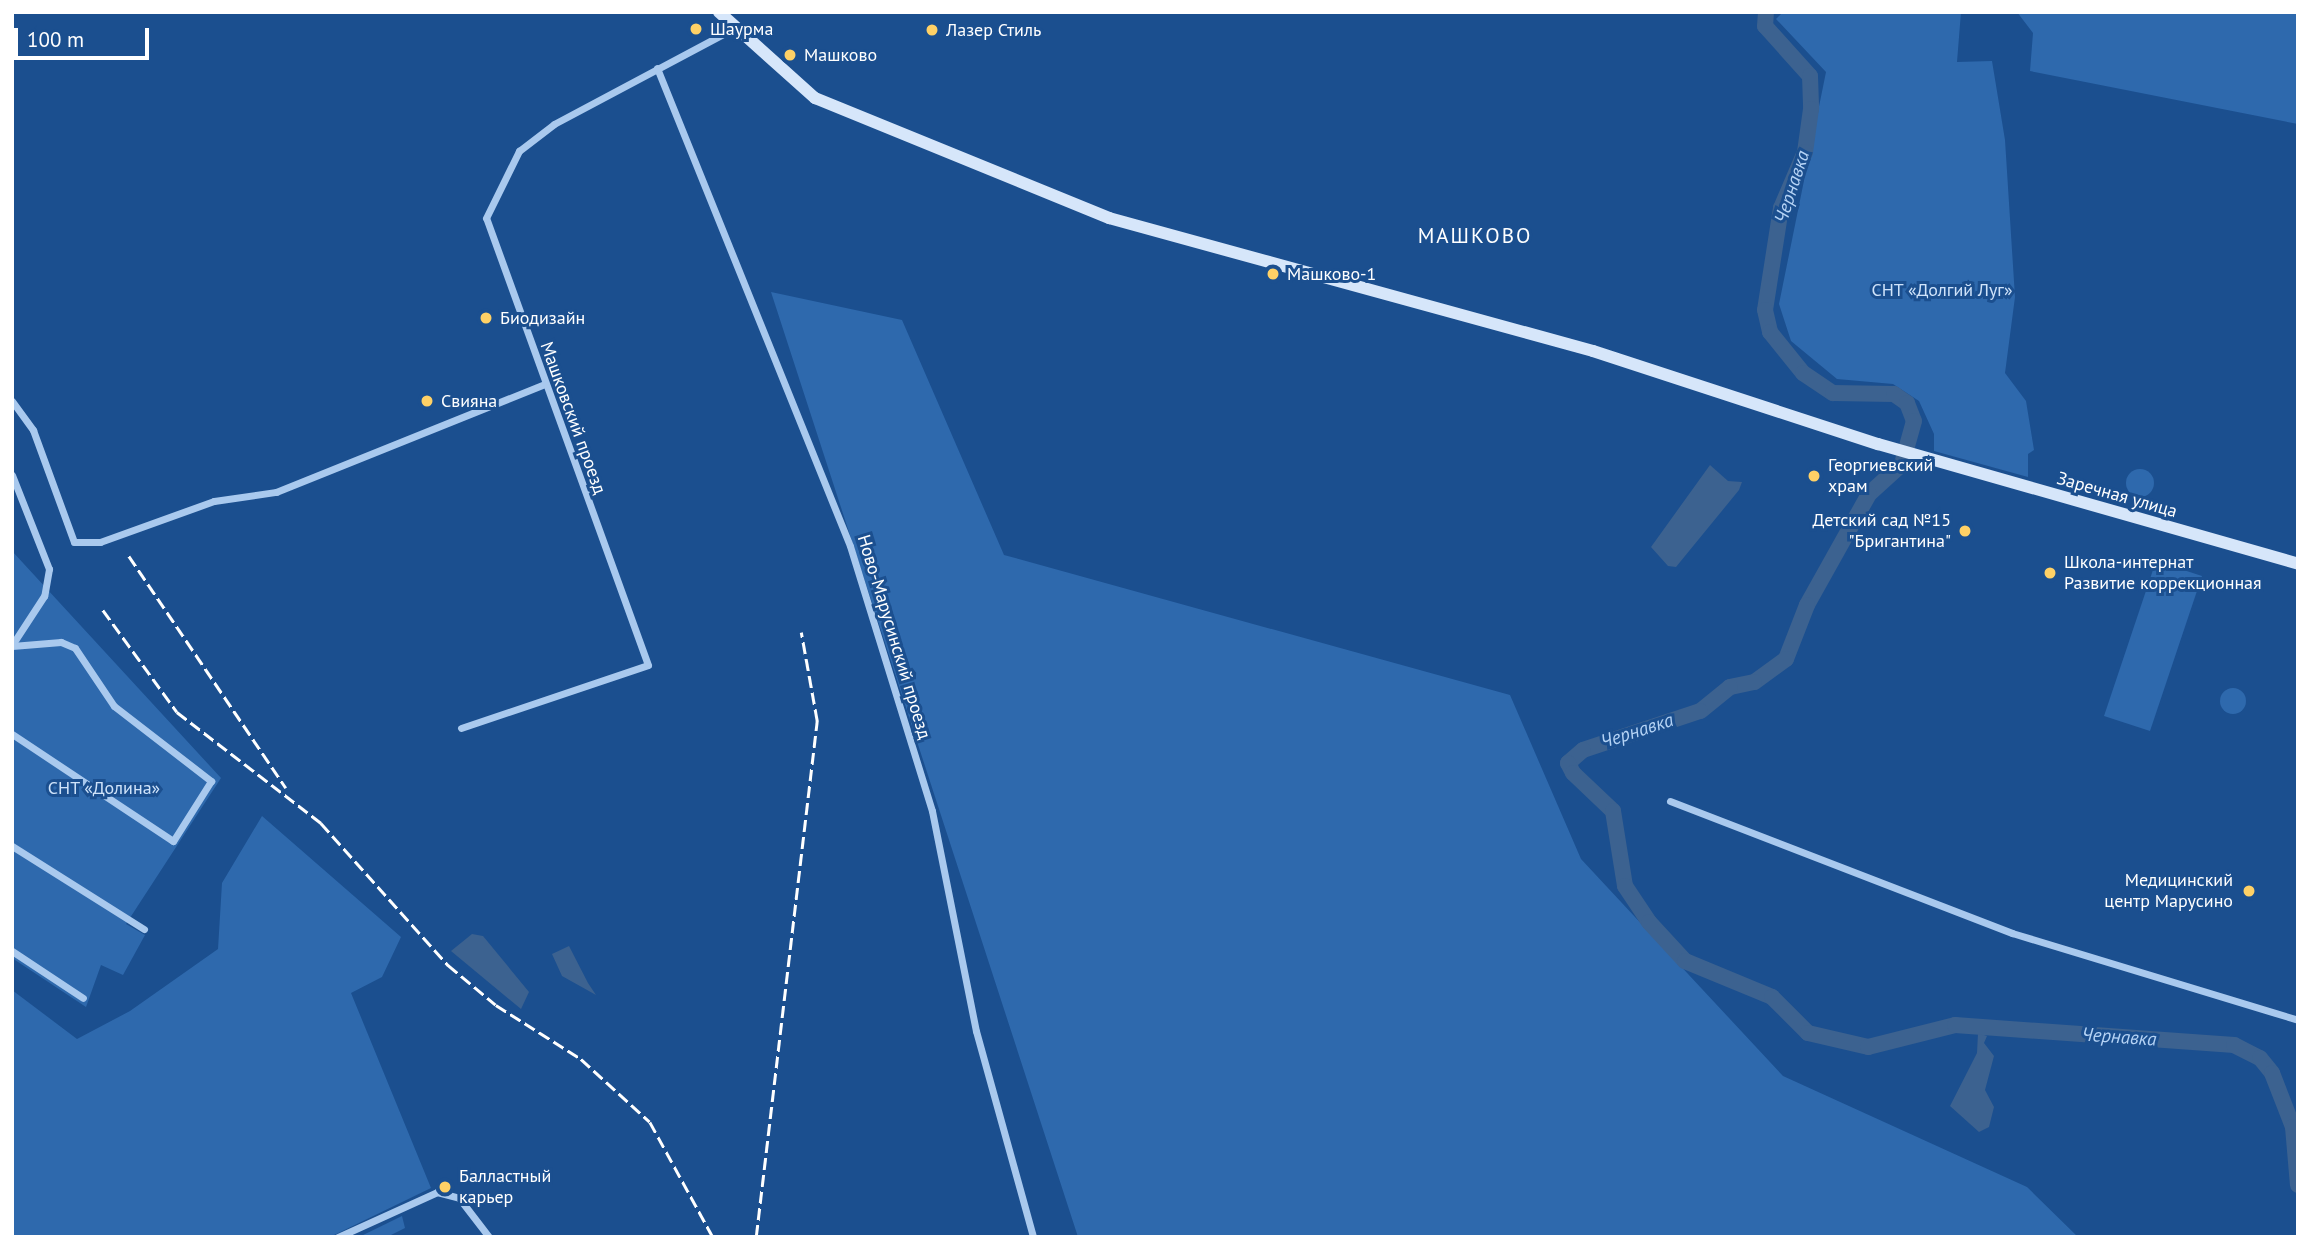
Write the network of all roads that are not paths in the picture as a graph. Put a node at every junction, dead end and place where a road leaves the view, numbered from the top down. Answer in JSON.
{"nodes":[{"id":1,"x":719,"y":12,"type":"edge"},
{"id":2,"x":733,"y":29,"type":"junction"},
{"id":3,"x":657,"y":68,"type":"junction"},
{"id":4,"x":544,"y":384,"type":"junction"},
{"id":5,"x":12,"y":401,"type":"edge"},
{"id":6,"x":12,"y":475,"type":"edge"},
{"id":7,"x":2298,"y":564,"type":"edge"},
{"id":8,"x":12,"y":645,"type":"edge"},
{"id":9,"x":461,"y":728,"type":"dead end"},
{"id":10,"x":12,"y":734,"type":"edge"},
{"id":11,"x":1670,"y":802,"type":"dead end"},
{"id":12,"x":12,"y":846,"type":"edge"},
{"id":13,"x":144,"y":929,"type":"dead end"},
{"id":14,"x":12,"y":951,"type":"edge"},
{"id":15,"x":83,"y":998,"type":"dead end"},
{"id":16,"x":2298,"y":1020,"type":"edge"},
{"id":17,"x":338,"y":1237,"type":"edge"},
{"id":18,"x":489,"y":1237,"type":"edge"},
{"id":19,"x":1033,"y":1237,"type":"edge"}],
"edges":[{"from":1,"to":2,"type":"street","name":"Заречная улица"},
{"from":2,"to":3,"type":"street","name":"Машковский проезд"},
{"from":2,"to":7,"type":"street","name":"Заречная улица"},
{"from":3,"to":4,"type":"street","name":"Машковский проезд"},
{"from":3,"to":19,"type":"street","name":"Ново-Марусинский проезд"},
{"from":4,"to":5,"type":"street"},
{"from":4,"to":9,"type":"street","name":"Машковский проезд"},
{"from":6,"to":8,"type":"street"},
{"from":8,"to":10,"type":"street"},
{"from":11,"to":16,"type":"street"},
{"from":12,"to":13,"type":"street"},
{"from":14,"to":15,"type":"street"},
{"from":17,"to":18,"type":"street"}]}
